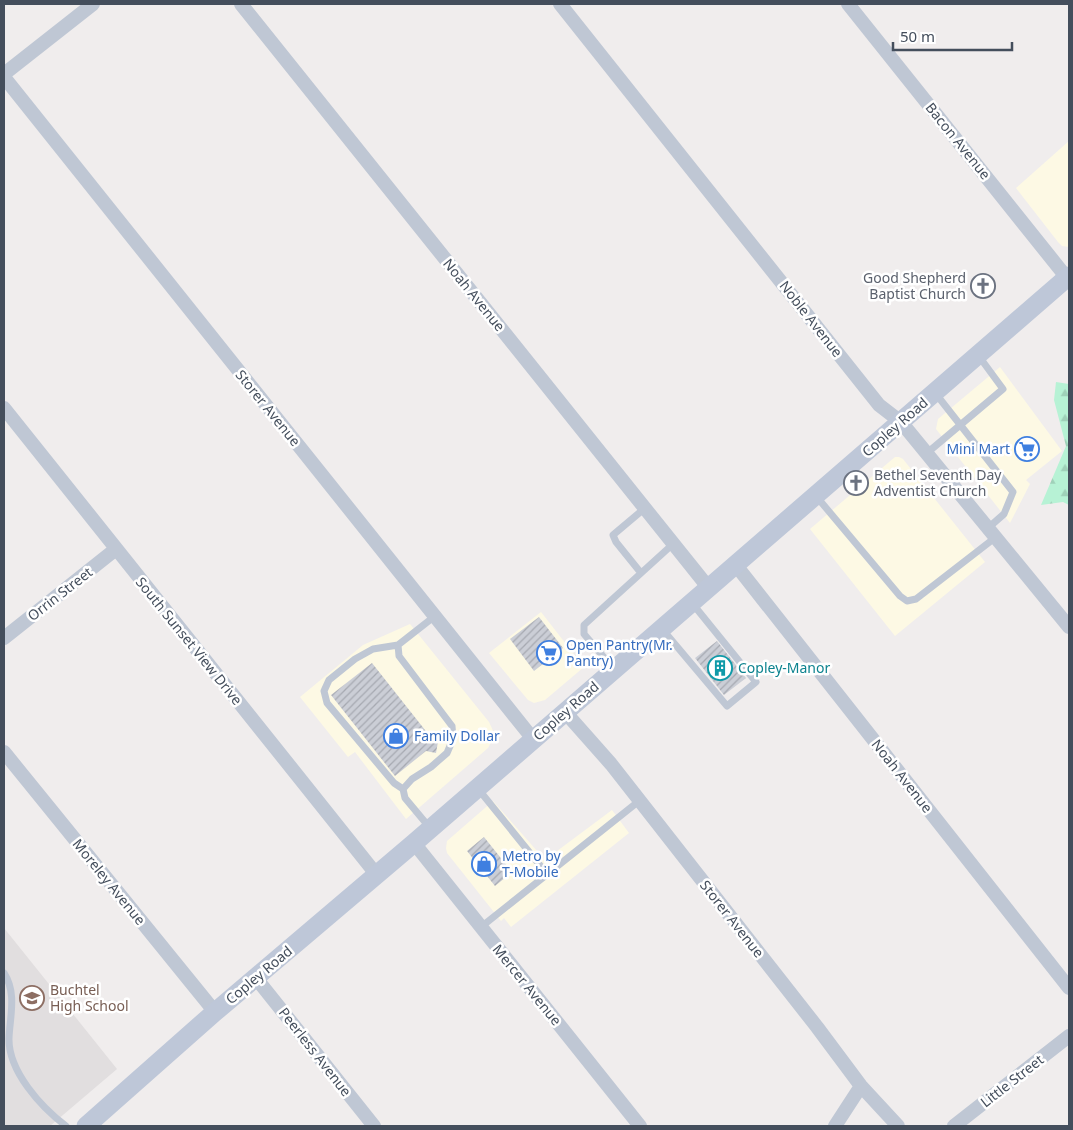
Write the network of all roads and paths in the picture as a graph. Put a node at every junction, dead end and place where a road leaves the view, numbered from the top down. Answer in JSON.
{"nodes":[{"id":1,"x":93,"y":4,"type":"edge"},
{"id":2,"x":240,"y":4,"type":"edge"},
{"id":3,"x":560,"y":4,"type":"edge"},
{"id":4,"x":848,"y":4,"type":"edge"},
{"id":5,"x":6,"y":83,"type":"edge"},
{"id":6,"x":1068,"y":279,"type":"edge"},
{"id":7,"x":978,"y":355,"type":"junction"},
{"id":8,"x":935,"y":392,"type":"junction"},
{"id":9,"x":4,"y":408,"type":"edge"},
{"id":10,"x":901,"y":422,"type":"junction"},
{"id":11,"x":961,"y":426,"type":"junction"},
{"id":12,"x":927,"y":453,"type":"junction"},
{"id":13,"x":815,"y":496,"type":"junction"},
{"id":14,"x":645,"y":508,"type":"junction"},
{"id":15,"x":992,"y":532,"type":"junction"},
{"id":16,"x":673,"y":544,"type":"junction"},
{"id":17,"x":116,"y":549,"type":"junction"},
{"id":18,"x":735,"y":564,"type":"junction"},
{"id":19,"x":641,"y":573,"type":"junction"},
{"id":20,"x":708,"y":587,"type":"junction"},
{"id":21,"x":691,"y":602,"type":"junction"},
{"id":22,"x":434,"y":616,"type":"junction"},
{"id":23,"x":1069,"y":627,"type":"edge"},
{"id":24,"x":661,"y":628,"type":"junction"},
{"id":25,"x":4,"y":638,"type":"edge"},
{"id":26,"x":398,"y":644,"type":"junction"},
{"id":27,"x":614,"y":669,"type":"junction"},
{"id":28,"x":565,"y":712,"type":"junction"},
{"id":29,"x":533,"y":739,"type":"junction"},
{"id":30,"x":4,"y":752,"type":"edge"},
{"id":31,"x":477,"y":787,"type":"junction"},
{"id":32,"x":403,"y":789,"type":"junction"},
{"id":33,"x":639,"y":801,"type":"junction"},
{"id":34,"x":430,"y":828,"type":"junction"},
{"id":35,"x":414,"y":843,"type":"junction"},
{"id":36,"x":376,"y":874,"type":"junction"},
{"id":37,"x":547,"y":874,"type":"junction"},
{"id":38,"x":481,"y":927,"type":"junction"},
{"id":39,"x":4,"y":973,"type":"edge"},
{"id":40,"x":256,"y":978,"type":"junction"},
{"id":41,"x":1069,"y":988,"type":"edge"},
{"id":42,"x":214,"y":1012,"type":"junction"},
{"id":43,"x":1069,"y":1036,"type":"edge"},
{"id":44,"x":861,"y":1086,"type":"junction"},
{"id":45,"x":66,"y":1126,"type":"edge"},
{"id":46,"x":86,"y":1126,"type":"edge"},
{"id":47,"x":374,"y":1126,"type":"edge"},
{"id":48,"x":640,"y":1126,"type":"edge"},
{"id":49,"x":835,"y":1126,"type":"edge"},
{"id":50,"x":898,"y":1126,"type":"edge"},
{"id":51,"x":954,"y":1126,"type":"edge"}],
"edges":[{"from":1,"to":5,"type":"street"},
{"from":2,"to":14,"type":"street","name":"Noah Avenue"},
{"from":3,"to":10,"type":"street","name":"Noble Avenue"},
{"from":4,"to":6,"type":"street","name":"Bacon Avenue"},
{"from":5,"to":22,"type":"street","name":"Storer Avenue"},
{"from":6,"to":7,"type":"main road","name":"Copley Road"},
{"from":7,"to":8,"type":"main road","name":"Copley Road"},
{"from":7,"to":11,"type":"lane"},
{"from":8,"to":10,"type":"main road","name":"Copley Road"},
{"from":8,"to":11,"type":"lane"},
{"from":9,"to":17,"type":"street","name":"South Sunset View Drive"},
{"from":10,"to":12,"type":"street","name":"Noble Avenue"},
{"from":10,"to":13,"type":"main road","name":"Copley Road"},
{"from":11,"to":12,"type":"lane"},
{"from":11,"to":15,"type":"lane"},
{"from":12,"to":15,"type":"street","name":"Noble Avenue"},
{"from":13,"to":15,"type":"lane"},
{"from":13,"to":18,"type":"main road","name":"Copley Road"},
{"from":14,"to":16,"type":"street","name":"Noah Avenue"},
{"from":14,"to":19,"type":"lane"},
{"from":15,"to":23,"type":"street","name":"Noble Avenue"},
{"from":16,"to":19,"type":"lane"},
{"from":16,"to":20,"type":"street","name":"Noah Avenue"},
{"from":17,"to":25,"type":"street","name":"Orrin Street"},
{"from":17,"to":36,"type":"street","name":"South Sunset View Drive"},
{"from":18,"to":20,"type":"main road","name":"Copley Road"},
{"from":18,"to":41,"type":"street","name":"Noah Avenue"},
{"from":19,"to":27,"type":"lane"},
{"from":20,"to":21,"type":"main road","name":"Copley Road"},
{"from":21,"to":24,"type":"main road","name":"Copley Road"},
{"from":21,"to":24,"type":"lane"},
{"from":22,"to":26,"type":"lane"},
{"from":22,"to":29,"type":"street","name":"Storer Avenue"},
{"from":24,"to":27,"type":"main road","name":"Copley Road"},
{"from":26,"to":32,"type":"lane"},
{"from":26,"to":32,"type":"lane"},
{"from":27,"to":28,"type":"main road","name":"Copley Road"},
{"from":28,"to":29,"type":"main road","name":"Copley Road"},
{"from":28,"to":33,"type":"street","name":"Storer Avenue"},
{"from":29,"to":31,"type":"main road","name":"Copley Road"},
{"from":30,"to":42,"type":"street","name":"Moreley Avenue"},
{"from":31,"to":34,"type":"main road","name":"Copley Road"},
{"from":31,"to":37,"type":"lane"},
{"from":32,"to":34,"type":"lane"},
{"from":33,"to":37,"type":"lane"},
{"from":33,"to":44,"type":"street","name":"Storer Avenue"},
{"from":34,"to":35,"type":"main road","name":"Copley Road"},
{"from":35,"to":36,"type":"main road","name":"Copley Road"},
{"from":35,"to":38,"type":"street","name":"Mercer Avenue"},
{"from":36,"to":40,"type":"main road","name":"Copley Road"},
{"from":37,"to":38,"type":"lane"},
{"from":38,"to":48,"type":"street","name":"Mercer Avenue"},
{"from":39,"to":45,"type":"lane"},
{"from":40,"to":42,"type":"main road","name":"Copley Road"},
{"from":40,"to":47,"type":"street","name":"Peerless Avenue"},
{"from":42,"to":46,"type":"main road","name":"Copley Road"},
{"from":43,"to":51,"type":"street","name":"Little Street"},
{"from":44,"to":49,"type":"street"},
{"from":44,"to":50,"type":"street","name":"Storer Avenue"}]}
